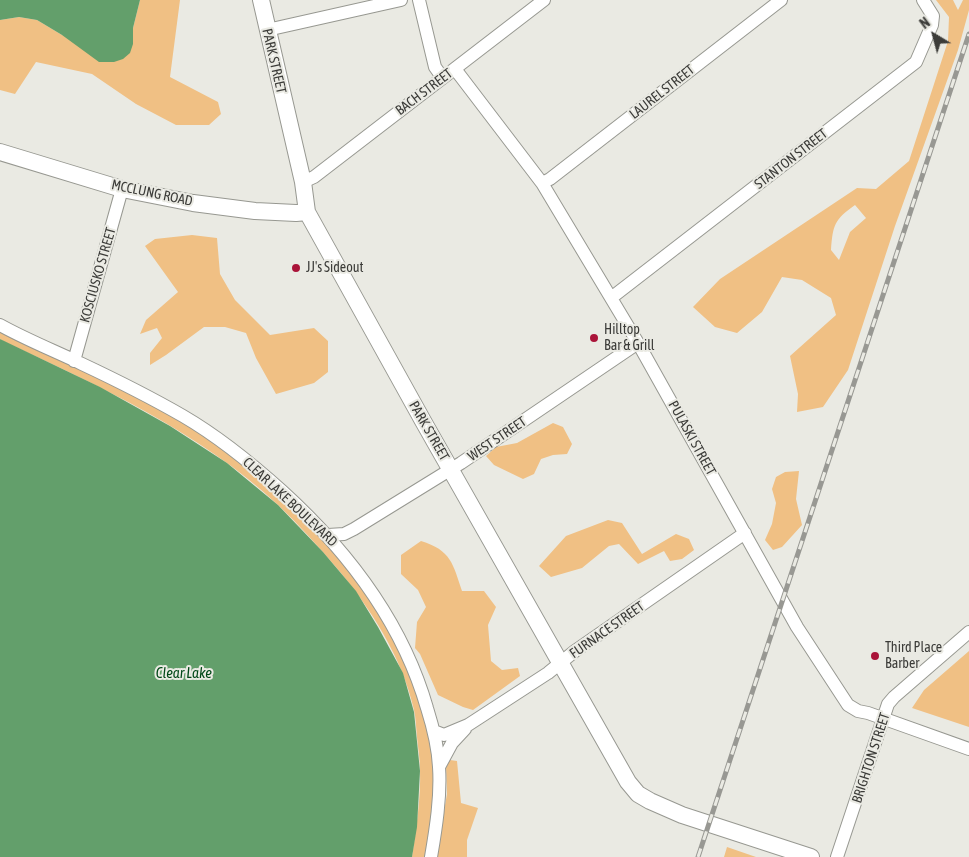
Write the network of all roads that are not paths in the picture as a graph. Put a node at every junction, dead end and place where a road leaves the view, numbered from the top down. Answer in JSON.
{"nodes":[{"id":1,"x":261,"y":0,"type":"edge"},
{"id":2,"x":401,"y":0,"type":"edge"},
{"id":3,"x":419,"y":0,"type":"edge"},
{"id":4,"x":544,"y":0,"type":"edge"},
{"id":5,"x":781,"y":0,"type":"edge"},
{"id":6,"x":923,"y":0,"type":"edge"},
{"id":7,"x":267,"y":30,"type":"junction"},
{"id":8,"x":455,"y":69,"type":"junction"},
{"id":9,"x":442,"y":77,"type":"junction"},
{"id":10,"x":0,"y":152,"type":"edge"},
{"id":11,"x":302,"y":182,"type":"junction"},
{"id":12,"x":542,"y":183,"type":"junction"},
{"id":13,"x":122,"y":189,"type":"junction"},
{"id":14,"x":307,"y":212,"type":"junction"},
{"id":15,"x":611,"y":298,"type":"junction"},
{"id":16,"x":0,"y":325,"type":"edge"},
{"id":17,"x":638,"y":344,"type":"junction"},
{"id":18,"x":74,"y":360,"type":"junction"},
{"id":19,"x":451,"y":469,"type":"junction"},
{"id":20,"x":354,"y":529,"type":"junction"},
{"id":21,"x":745,"y":533,"type":"junction"},
{"id":22,"x":328,"y":535,"type":"junction"},
{"id":23,"x":342,"y":552,"type":"junction"},
{"id":24,"x":969,"y":632,"type":"edge"},
{"id":25,"x":560,"y":663,"type":"junction"},
{"id":26,"x":883,"y":718,"type":"junction"},
{"id":27,"x":468,"y":725,"type":"junction"},
{"id":28,"x":434,"y":731,"type":"junction"},
{"id":29,"x":969,"y":749,"type":"edge"},
{"id":30,"x":439,"y":767,"type":"junction"},
{"id":31,"x":431,"y":857,"type":"edge"},
{"id":32,"x":811,"y":857,"type":"edge"},
{"id":33,"x":837,"y":857,"type":"edge"}],
"edges":[{"from":1,"to":7,"type":"street","name":"PARK STREET"},
{"from":2,"to":7,"type":"street"},
{"from":3,"to":9,"type":"street"},
{"from":4,"to":8,"type":"street","name":"BACH STREET"},
{"from":5,"to":12,"type":"street","name":"LAUREL STREET"},
{"from":6,"to":15,"type":"street","name":"STANTON STREET"},
{"from":7,"to":11,"type":"street","name":"PARK STREET"},
{"from":8,"to":9,"type":"street","name":"BACH STREET"},
{"from":8,"to":12,"type":"street","name":"PULASKI STREET"},
{"from":9,"to":11,"type":"street","name":"BACH STREET"},
{"from":10,"to":13,"type":"street","name":"MCCLUNG ROAD"},
{"from":11,"to":14,"type":"street","name":"PARK STREET"},
{"from":12,"to":15,"type":"street","name":"PULASKI STREET"},
{"from":13,"to":14,"type":"street","name":"MCCLUNG ROAD"},
{"from":13,"to":18,"type":"street","name":"KOSCIUSKO STREET"},
{"from":14,"to":19,"type":"street","name":"PARK STREET"},
{"from":15,"to":17,"type":"street","name":"PULASKI STREET"},
{"from":16,"to":18,"type":"street","name":"CLEAR LAKE BOULEVARD"},
{"from":17,"to":19,"type":"street","name":"WEST STREET"},
{"from":17,"to":21,"type":"street","name":"PULASKI STREET"},
{"from":18,"to":22,"type":"street","name":"CLEAR LAKE BOULEVARD"},
{"from":19,"to":20,"type":"street","name":"WEST STREET"},
{"from":19,"to":25,"type":"street","name":"PARK STREET"},
{"from":20,"to":22,"type":"street","name":"WEST STREET"},
{"from":20,"to":23,"type":"street"},
{"from":21,"to":25,"type":"street","name":"FURNACE STREET"},
{"from":21,"to":26,"type":"street","name":"PULASKI STREET"},
{"from":22,"to":23,"type":"street","name":"CLEAR LAKE BOULEVARD"},
{"from":23,"to":28,"type":"street","name":"CLEAR LAKE BOULEVARD"},
{"from":24,"to":26,"type":"street","name":"BRIGHTON STREET"},
{"from":25,"to":27,"type":"street","name":"FURNACE STREET"},
{"from":25,"to":32,"type":"street","name":"PARK STREET"},
{"from":26,"to":29,"type":"street","name":"PULASKI STREET"},
{"from":26,"to":33,"type":"street","name":"BRIGHTON STREET"},
{"from":27,"to":28,"type":"street","name":"FURNACE STREET"},
{"from":27,"to":30,"type":"street","name":"FURNACE STREET"},
{"from":28,"to":30,"type":"street","name":"CLEAR LAKE BOULEVARD"},
{"from":30,"to":31,"type":"street","name":"CLEAR LAKE BOULEVARD"}]}
